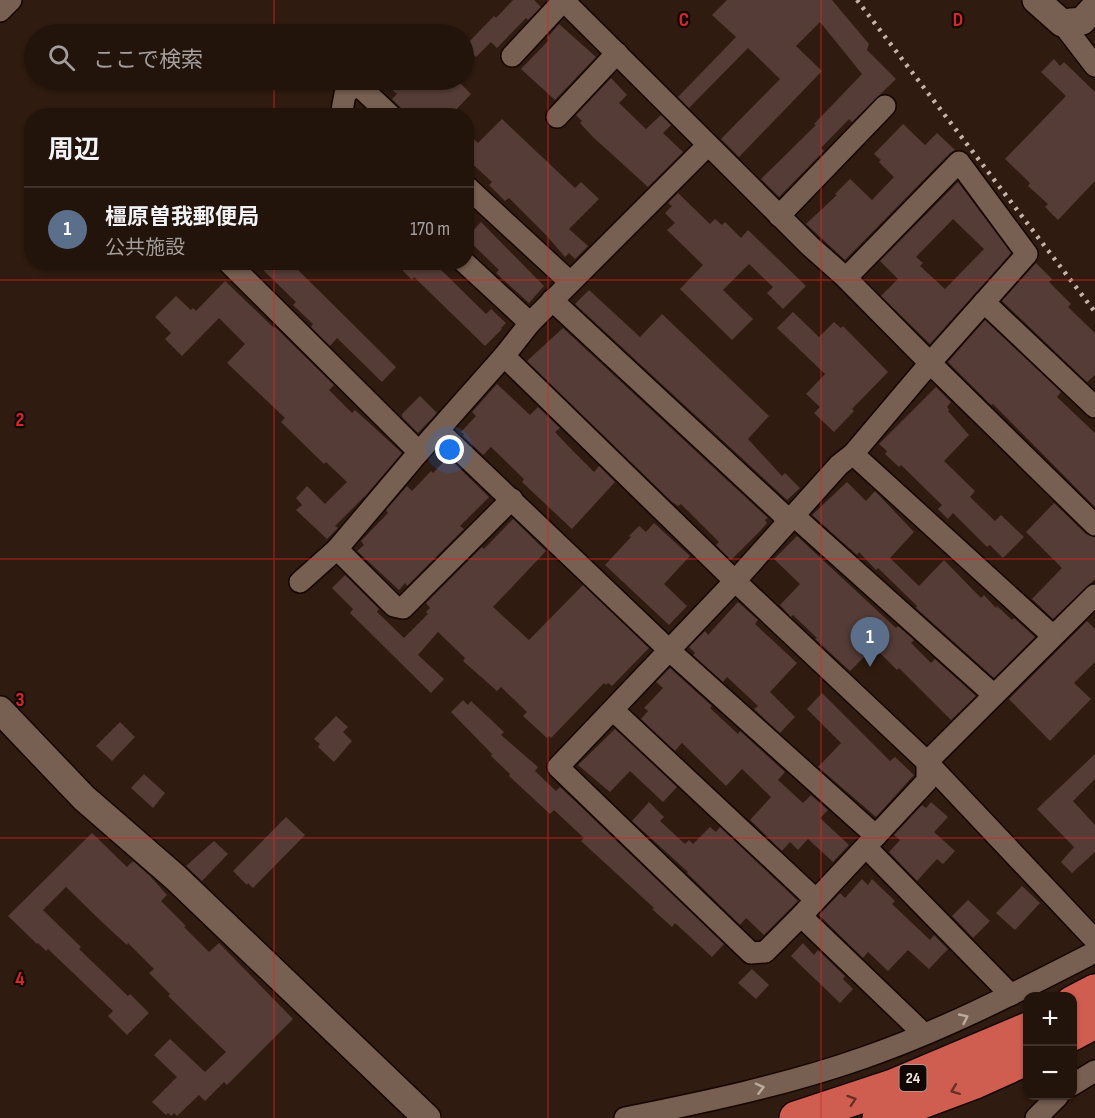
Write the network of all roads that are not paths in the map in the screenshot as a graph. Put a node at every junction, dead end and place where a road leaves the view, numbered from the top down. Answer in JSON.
{"nodes":[{"id":1,"x":11,"y":0,"type":"edge"},
{"id":2,"x":563,"y":0,"type":"edge"},
{"id":3,"x":1036,"y":0,"type":"edge"},
{"id":4,"x":1095,"y":7,"type":"edge"},
{"id":5,"x":0,"y":11,"type":"edge"},
{"id":6,"x":1062,"y":23,"type":"junction"},
{"id":7,"x":617,"y":53,"type":"junction"},
{"id":8,"x":512,"y":56,"type":"dead end"},
{"id":9,"x":1095,"y":66,"type":"edge"},
{"id":10,"x":350,"y":90,"type":"edge"},
{"id":11,"x":363,"y":90,"type":"edge"},
{"id":12,"x":885,"y":106,"type":"dead end"},
{"id":13,"x":342,"y":108,"type":"edge"},
{"id":14,"x":382,"y":108,"type":"edge"},
{"id":15,"x":558,"y":117,"type":"dead end"},
{"id":16,"x":708,"y":145,"type":"junction"},
{"id":17,"x":474,"y":193,"type":"edge"},
{"id":18,"x":779,"y":216,"type":"junction"},
{"id":19,"x":236,"y":270,"type":"edge"},
{"id":20,"x":473,"y":270,"type":"edge"},
{"id":21,"x":846,"y":278,"type":"junction"},
{"id":22,"x":570,"y":282,"type":"junction"},
{"id":23,"x":552,"y":300,"type":"junction"},
{"id":24,"x":984,"y":302,"type":"junction"},
{"id":25,"x":530,"y":323,"type":"junction"},
{"id":26,"x":504,"y":356,"type":"junction"},
{"id":27,"x":930,"y":363,"type":"junction"},
{"id":28,"x":1095,"y":407,"type":"edge"},
{"id":29,"x":439,"y":431,"type":"junction"},
{"id":30,"x":419,"y":452,"type":"junction"},
{"id":31,"x":853,"y":454,"type":"junction"},
{"id":32,"x":512,"y":499,"type":"junction"},
{"id":33,"x":791,"y":518,"type":"junction"},
{"id":34,"x":1095,"y":525,"type":"edge"},
{"id":35,"x":337,"y":549,"type":"junction"},
{"id":36,"x":735,"y":581,"type":"junction"},
{"id":37,"x":300,"y":582,"type":"dead end"},
{"id":38,"x":1095,"y":595,"type":"edge"},
{"id":39,"x":1053,"y":636,"type":"junction"},
{"id":40,"x":670,"y":651,"type":"junction"},
{"id":41,"x":994,"y":695,"type":"junction"},
{"id":42,"x":0,"y":710,"type":"edge"},
{"id":43,"x":613,"y":710,"type":"junction"},
{"id":44,"x":927,"y":762,"type":"junction"},
{"id":45,"x":871,"y":841,"type":"junction"},
{"id":46,"x":816,"y":899,"type":"junction"},
{"id":47,"x":801,"y":916,"type":"junction"},
{"id":48,"x":1095,"y":940,"type":"edge"},
{"id":49,"x":1095,"y":952,"type":"edge"},
{"id":50,"x":1095,"y":991,"type":"edge"},
{"id":51,"x":1011,"y":995,"type":"junction"},
{"id":52,"x":1077,"y":1000,"type":"edge"},
{"id":53,"x":1095,"y":1022,"type":"edge"},
{"id":54,"x":1023,"y":1031,"type":"edge"},
{"id":55,"x":1077,"y":1031,"type":"edge"},
{"id":56,"x":924,"y":1034,"type":"junction"},
{"id":57,"x":1023,"y":1060,"type":"edge"},
{"id":58,"x":1095,"y":1071,"type":"edge"},
{"id":59,"x":1077,"y":1082,"type":"edge"},
{"id":60,"x":1053,"y":1100,"type":"edge"},
{"id":61,"x":427,"y":1118,"type":"edge"},
{"id":62,"x":625,"y":1118,"type":"edge"},
{"id":63,"x":796,"y":1118,"type":"edge"},
{"id":64,"x":879,"y":1118,"type":"edge"},
{"id":65,"x":1035,"y":1118,"type":"edge"}],
"edges":[{"from":1,"to":5,"type":"street"},
{"from":2,"to":7,"type":"street"},
{"from":2,"to":8,"type":"street"},
{"from":3,"to":6,"type":"street"},
{"from":4,"to":6,"type":"street"},
{"from":6,"to":9,"type":"street"},
{"from":7,"to":15,"type":"street"},
{"from":7,"to":16,"type":"street"},
{"from":10,"to":13,"type":"street"},
{"from":11,"to":14,"type":"street"},
{"from":12,"to":18,"type":"street"},
{"from":16,"to":18,"type":"street"},
{"from":16,"to":22,"type":"street"},
{"from":17,"to":22,"type":"street"},
{"from":18,"to":21,"type":"street"},
{"from":19,"to":30,"type":"street"},
{"from":20,"to":25,"type":"street"},
{"from":21,"to":24,"type":"street"},
{"from":21,"to":27,"type":"street"},
{"from":22,"to":23,"type":"street"},
{"from":23,"to":25,"type":"street"},
{"from":23,"to":33,"type":"street"},
{"from":24,"to":27,"type":"street"},
{"from":24,"to":28,"type":"street"},
{"from":25,"to":26,"type":"street"},
{"from":26,"to":29,"type":"street"},
{"from":26,"to":36,"type":"street"},
{"from":27,"to":31,"type":"street"},
{"from":27,"to":34,"type":"street"},
{"from":29,"to":30,"type":"street"},
{"from":29,"to":32,"type":"street"},
{"from":30,"to":35,"type":"street"},
{"from":31,"to":33,"type":"street"},
{"from":31,"to":39,"type":"street"},
{"from":32,"to":35,"type":"street"},
{"from":32,"to":40,"type":"street"},
{"from":33,"to":36,"type":"street"},
{"from":33,"to":41,"type":"street"},
{"from":35,"to":37,"type":"street"},
{"from":36,"to":40,"type":"street"},
{"from":36,"to":44,"type":"street"},
{"from":38,"to":39,"type":"street"},
{"from":39,"to":41,"type":"street"},
{"from":40,"to":43,"type":"street"},
{"from":40,"to":45,"type":"street"},
{"from":41,"to":44,"type":"street"},
{"from":42,"to":61,"type":"street"},
{"from":43,"to":46,"type":"street"},
{"from":43,"to":47,"type":"street"},
{"from":44,"to":45,"type":"street"},
{"from":44,"to":48,"type":"street"},
{"from":45,"to":46,"type":"street"},
{"from":45,"to":51,"type":"street"},
{"from":46,"to":47,"type":"street"},
{"from":47,"to":56,"type":"street"},
{"from":49,"to":51,"type":"street"},
{"from":50,"to":52,"type":"highway"},
{"from":56,"to":51,"type":"street","one_way":true},
{"from":53,"to":55,"type":"highway"},
{"from":63,"to":54,"type":"highway","number":"24","one_way":true},
{"from":62,"to":56,"type":"street","one_way":true},
{"from":57,"to":64,"type":"highway","number":"24","one_way":true},
{"from":58,"to":59,"type":"street"},
{"from":60,"to":65,"type":"street"}]}
